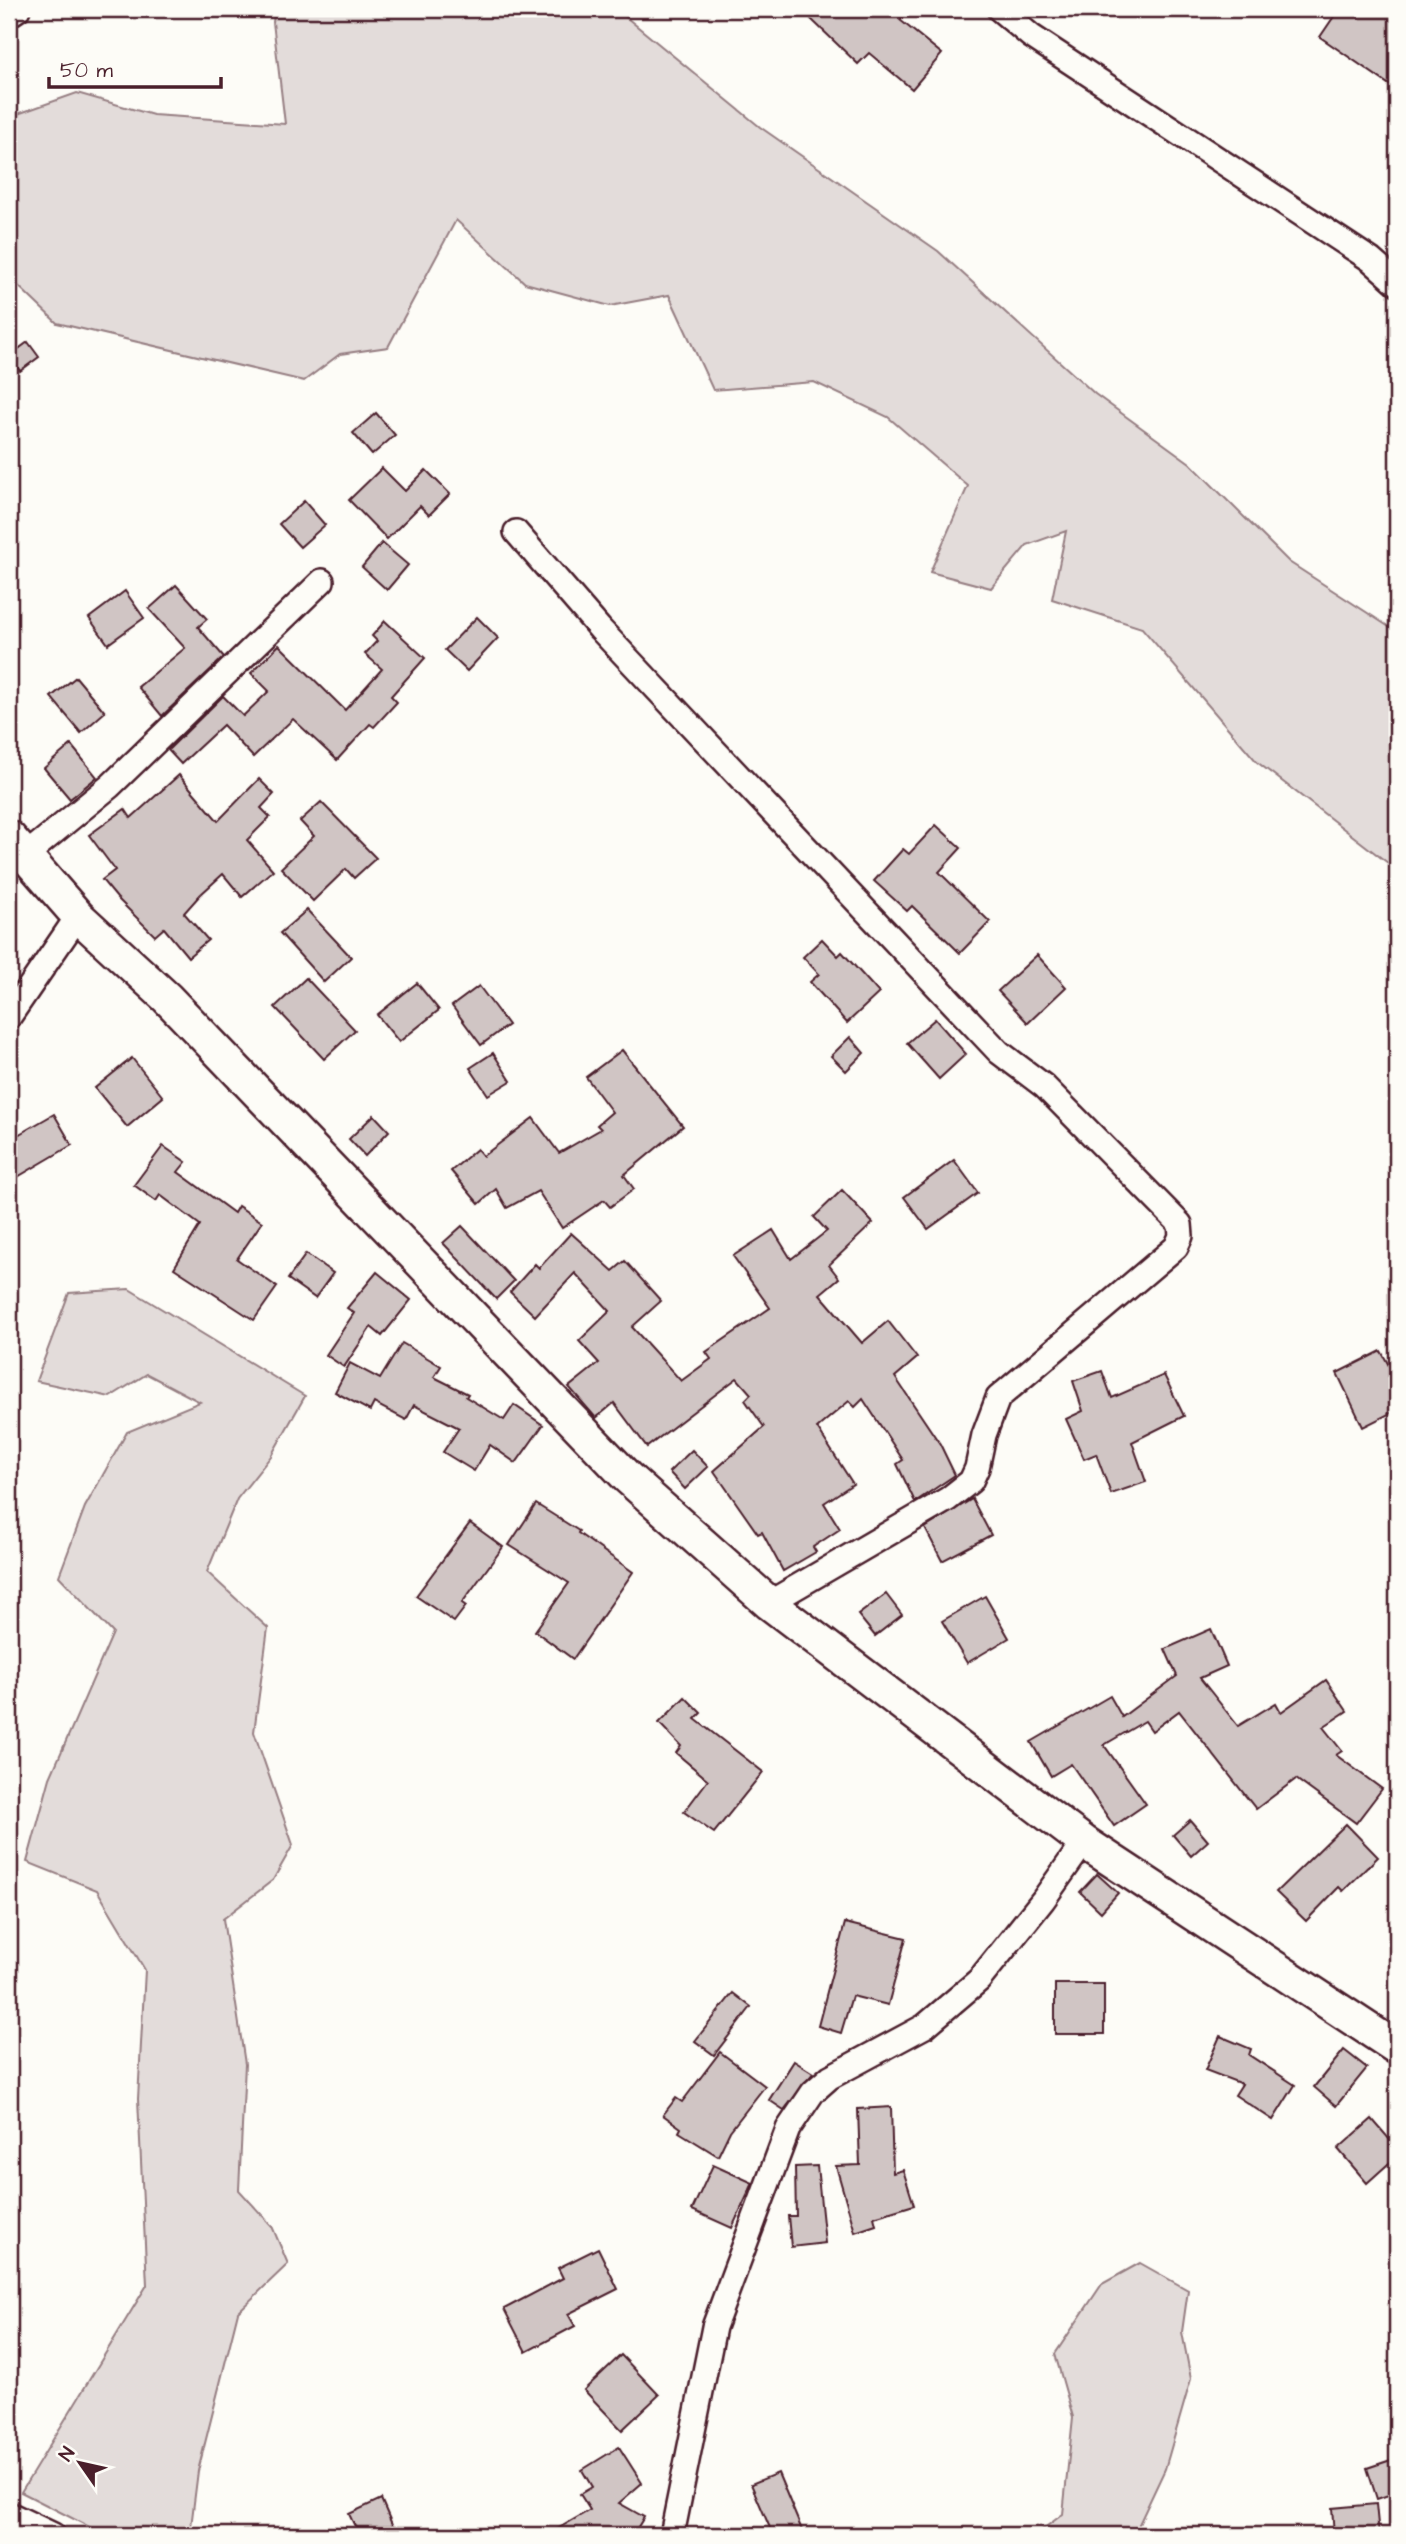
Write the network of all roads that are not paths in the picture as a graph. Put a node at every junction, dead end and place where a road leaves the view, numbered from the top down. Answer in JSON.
{"nodes":[{"id":1,"x":18,"y":9,"type":"edge"},
{"id":2,"x":999,"y":9,"type":"edge"},
{"id":3,"x":9,"y":15,"type":"edge"},
{"id":4,"x":1397,"y":283,"type":"edge"},
{"id":5,"x":516,"y":532,"type":"dead end"},
{"id":6,"x":322,"y":581,"type":"dead end"},
{"id":7,"x":18,"y":846,"type":"edge"},
{"id":8,"x":78,"y":916,"type":"junction"},
{"id":9,"x":9,"y":1017,"type":"edge"},
{"id":10,"x":769,"y":1603,"type":"junction"},
{"id":11,"x":1084,"y":1842,"type":"junction"},
{"id":12,"x":1397,"y":2048,"type":"edge"},
{"id":13,"x":9,"y":2514,"type":"edge"},
{"id":14,"x":53,"y":2535,"type":"edge"},
{"id":15,"x":672,"y":2535,"type":"edge"}],
"edges":[{"from":1,"to":3,"type":"street"},
{"from":2,"to":4,"type":"street"},
{"from":5,"to":10,"type":"street"},
{"from":6,"to":7,"type":"street"},
{"from":7,"to":8,"type":"street"},
{"from":8,"to":9,"type":"street"},
{"from":8,"to":10,"type":"street"},
{"from":10,"to":11,"type":"street"},
{"from":11,"to":12,"type":"street"},
{"from":11,"to":15,"type":"street"},
{"from":13,"to":14,"type":"street"}]}
